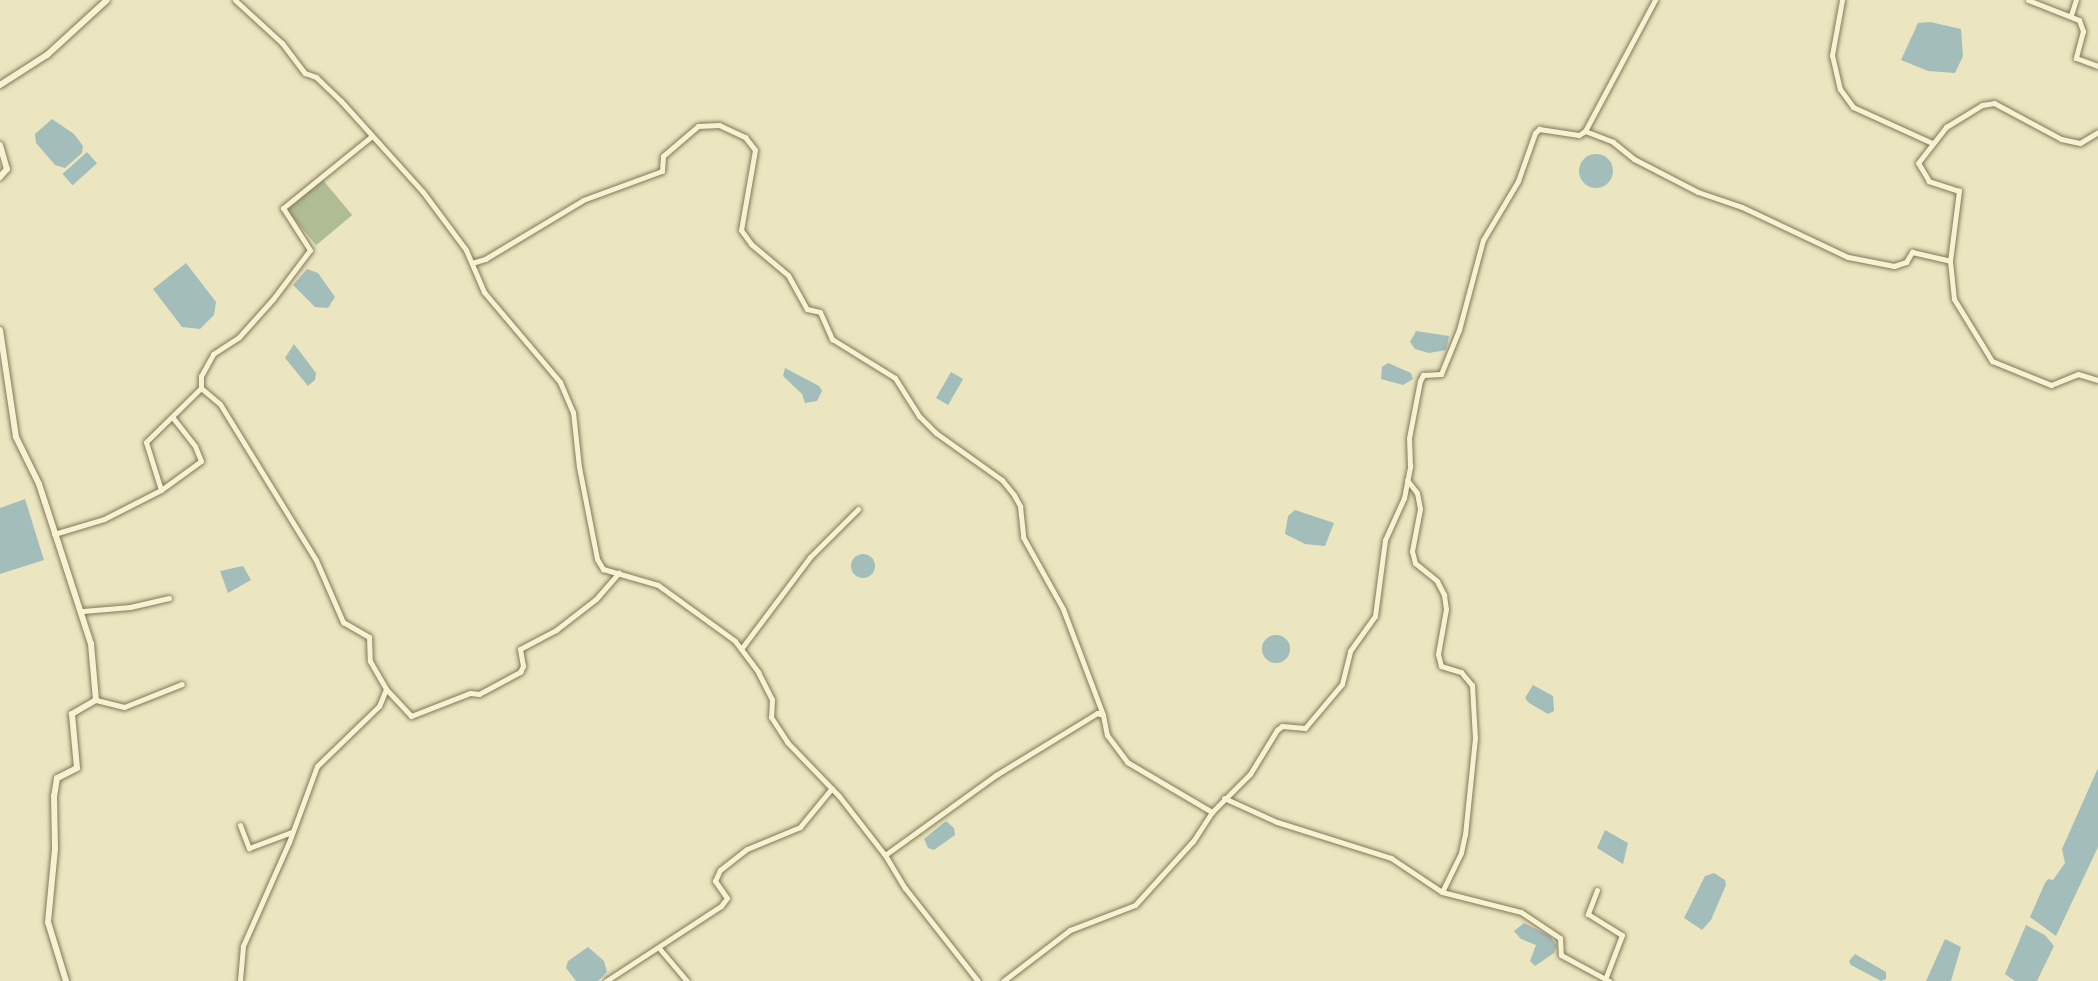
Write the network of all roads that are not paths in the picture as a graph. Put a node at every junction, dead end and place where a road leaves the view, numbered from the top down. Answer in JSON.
{"nodes":[{"id":1,"x":107,"y":0,"type":"edge"},
{"id":2,"x":235,"y":0,"type":"edge"},
{"id":3,"x":1655,"y":0,"type":"edge"},
{"id":4,"x":1842,"y":0,"type":"edge"},
{"id":5,"x":2028,"y":0,"type":"edge"},
{"id":6,"x":2076,"y":0,"type":"edge"},
{"id":7,"x":2072,"y":15,"type":"junction"},
{"id":8,"x":2098,"y":66,"type":"edge"},
{"id":9,"x":0,"y":85,"type":"edge"},
{"id":10,"x":1585,"y":131,"type":"junction"},
{"id":11,"x":2098,"y":132,"type":"edge"},
{"id":12,"x":372,"y":135,"type":"junction"},
{"id":13,"x":1932,"y":143,"type":"junction"},
{"id":14,"x":0,"y":145,"type":"edge"},
{"id":15,"x":0,"y":177,"type":"edge"},
{"id":16,"x":1950,"y":261,"type":"junction"},
{"id":17,"x":471,"y":263,"type":"junction"},
{"id":18,"x":0,"y":330,"type":"edge"},
{"id":19,"x":2098,"y":380,"type":"edge"},
{"id":20,"x":201,"y":388,"type":"junction"},
{"id":21,"x":172,"y":417,"type":"junction"},
{"id":22,"x":1407,"y":480,"type":"junction"},
{"id":23,"x":161,"y":490,"type":"junction"},
{"id":24,"x":858,"y":509,"type":"dead end"},
{"id":25,"x":54,"y":534,"type":"junction"},
{"id":26,"x":619,"y":573,"type":"junction"},
{"id":27,"x":169,"y":598,"type":"dead end"},
{"id":28,"x":83,"y":611,"type":"junction"},
{"id":29,"x":741,"y":649,"type":"junction"},
{"id":30,"x":182,"y":684,"type":"dead end"},
{"id":31,"x":386,"y":689,"type":"junction"},
{"id":32,"x":96,"y":700,"type":"junction"},
{"id":33,"x":1103,"y":715,"type":"junction"},
{"id":34,"x":832,"y":788,"type":"junction"},
{"id":35,"x":1224,"y":798,"type":"junction"},
{"id":36,"x":1212,"y":812,"type":"junction"},
{"id":37,"x":240,"y":825,"type":"dead end"},
{"id":38,"x":292,"y":832,"type":"junction"},
{"id":39,"x":885,"y":855,"type":"junction"},
{"id":40,"x":1597,"y":890,"type":"dead end"},
{"id":41,"x":1442,"y":892,"type":"junction"},
{"id":42,"x":659,"y":948,"type":"junction"},
{"id":43,"x":1607,"y":979,"type":"edge"},
{"id":44,"x":66,"y":981,"type":"edge"},
{"id":45,"x":240,"y":981,"type":"edge"},
{"id":46,"x":606,"y":981,"type":"edge"},
{"id":47,"x":687,"y":981,"type":"edge"},
{"id":48,"x":978,"y":981,"type":"edge"},
{"id":49,"x":1003,"y":981,"type":"edge"}],
"edges":[{"from":1,"to":9,"type":"street"},
{"from":2,"to":12,"type":"street"},
{"from":3,"to":10,"type":"street"},
{"from":4,"to":13,"type":"street"},
{"from":5,"to":7,"type":"street"},
{"from":6,"to":7,"type":"street"},
{"from":7,"to":8,"type":"street"},
{"from":10,"to":16,"type":"street"},
{"from":10,"to":22,"type":"street"},
{"from":11,"to":13,"type":"street"},
{"from":12,"to":17,"type":"street"},
{"from":12,"to":20,"type":"street"},
{"from":13,"to":16,"type":"street"},
{"from":14,"to":15,"type":"street"},
{"from":16,"to":19,"type":"street"},
{"from":17,"to":26,"type":"street"},
{"from":17,"to":33,"type":"street"},
{"from":18,"to":25,"type":"street"},
{"from":20,"to":21,"type":"street"},
{"from":20,"to":31,"type":"street"},
{"from":21,"to":23,"type":"street"},
{"from":21,"to":23,"type":"street"},
{"from":22,"to":35,"type":"street"},
{"from":22,"to":41,"type":"street"},
{"from":23,"to":25,"type":"street"},
{"from":24,"to":29,"type":"street"},
{"from":25,"to":28,"type":"street"},
{"from":26,"to":29,"type":"street"},
{"from":26,"to":31,"type":"street"},
{"from":27,"to":28,"type":"street"},
{"from":28,"to":32,"type":"street"},
{"from":29,"to":34,"type":"street"},
{"from":30,"to":32,"type":"street"},
{"from":31,"to":38,"type":"street"},
{"from":32,"to":44,"type":"street"},
{"from":33,"to":36,"type":"street"},
{"from":33,"to":39,"type":"street"},
{"from":34,"to":39,"type":"street"},
{"from":34,"to":42,"type":"street"},
{"from":35,"to":36,"type":"street"},
{"from":35,"to":41,"type":"street"},
{"from":36,"to":49,"type":"street"},
{"from":37,"to":38,"type":"street"},
{"from":38,"to":45,"type":"street"},
{"from":39,"to":48,"type":"street"},
{"from":40,"to":43,"type":"street"},
{"from":41,"to":43,"type":"street"},
{"from":42,"to":46,"type":"street"},
{"from":42,"to":47,"type":"street"}]}
